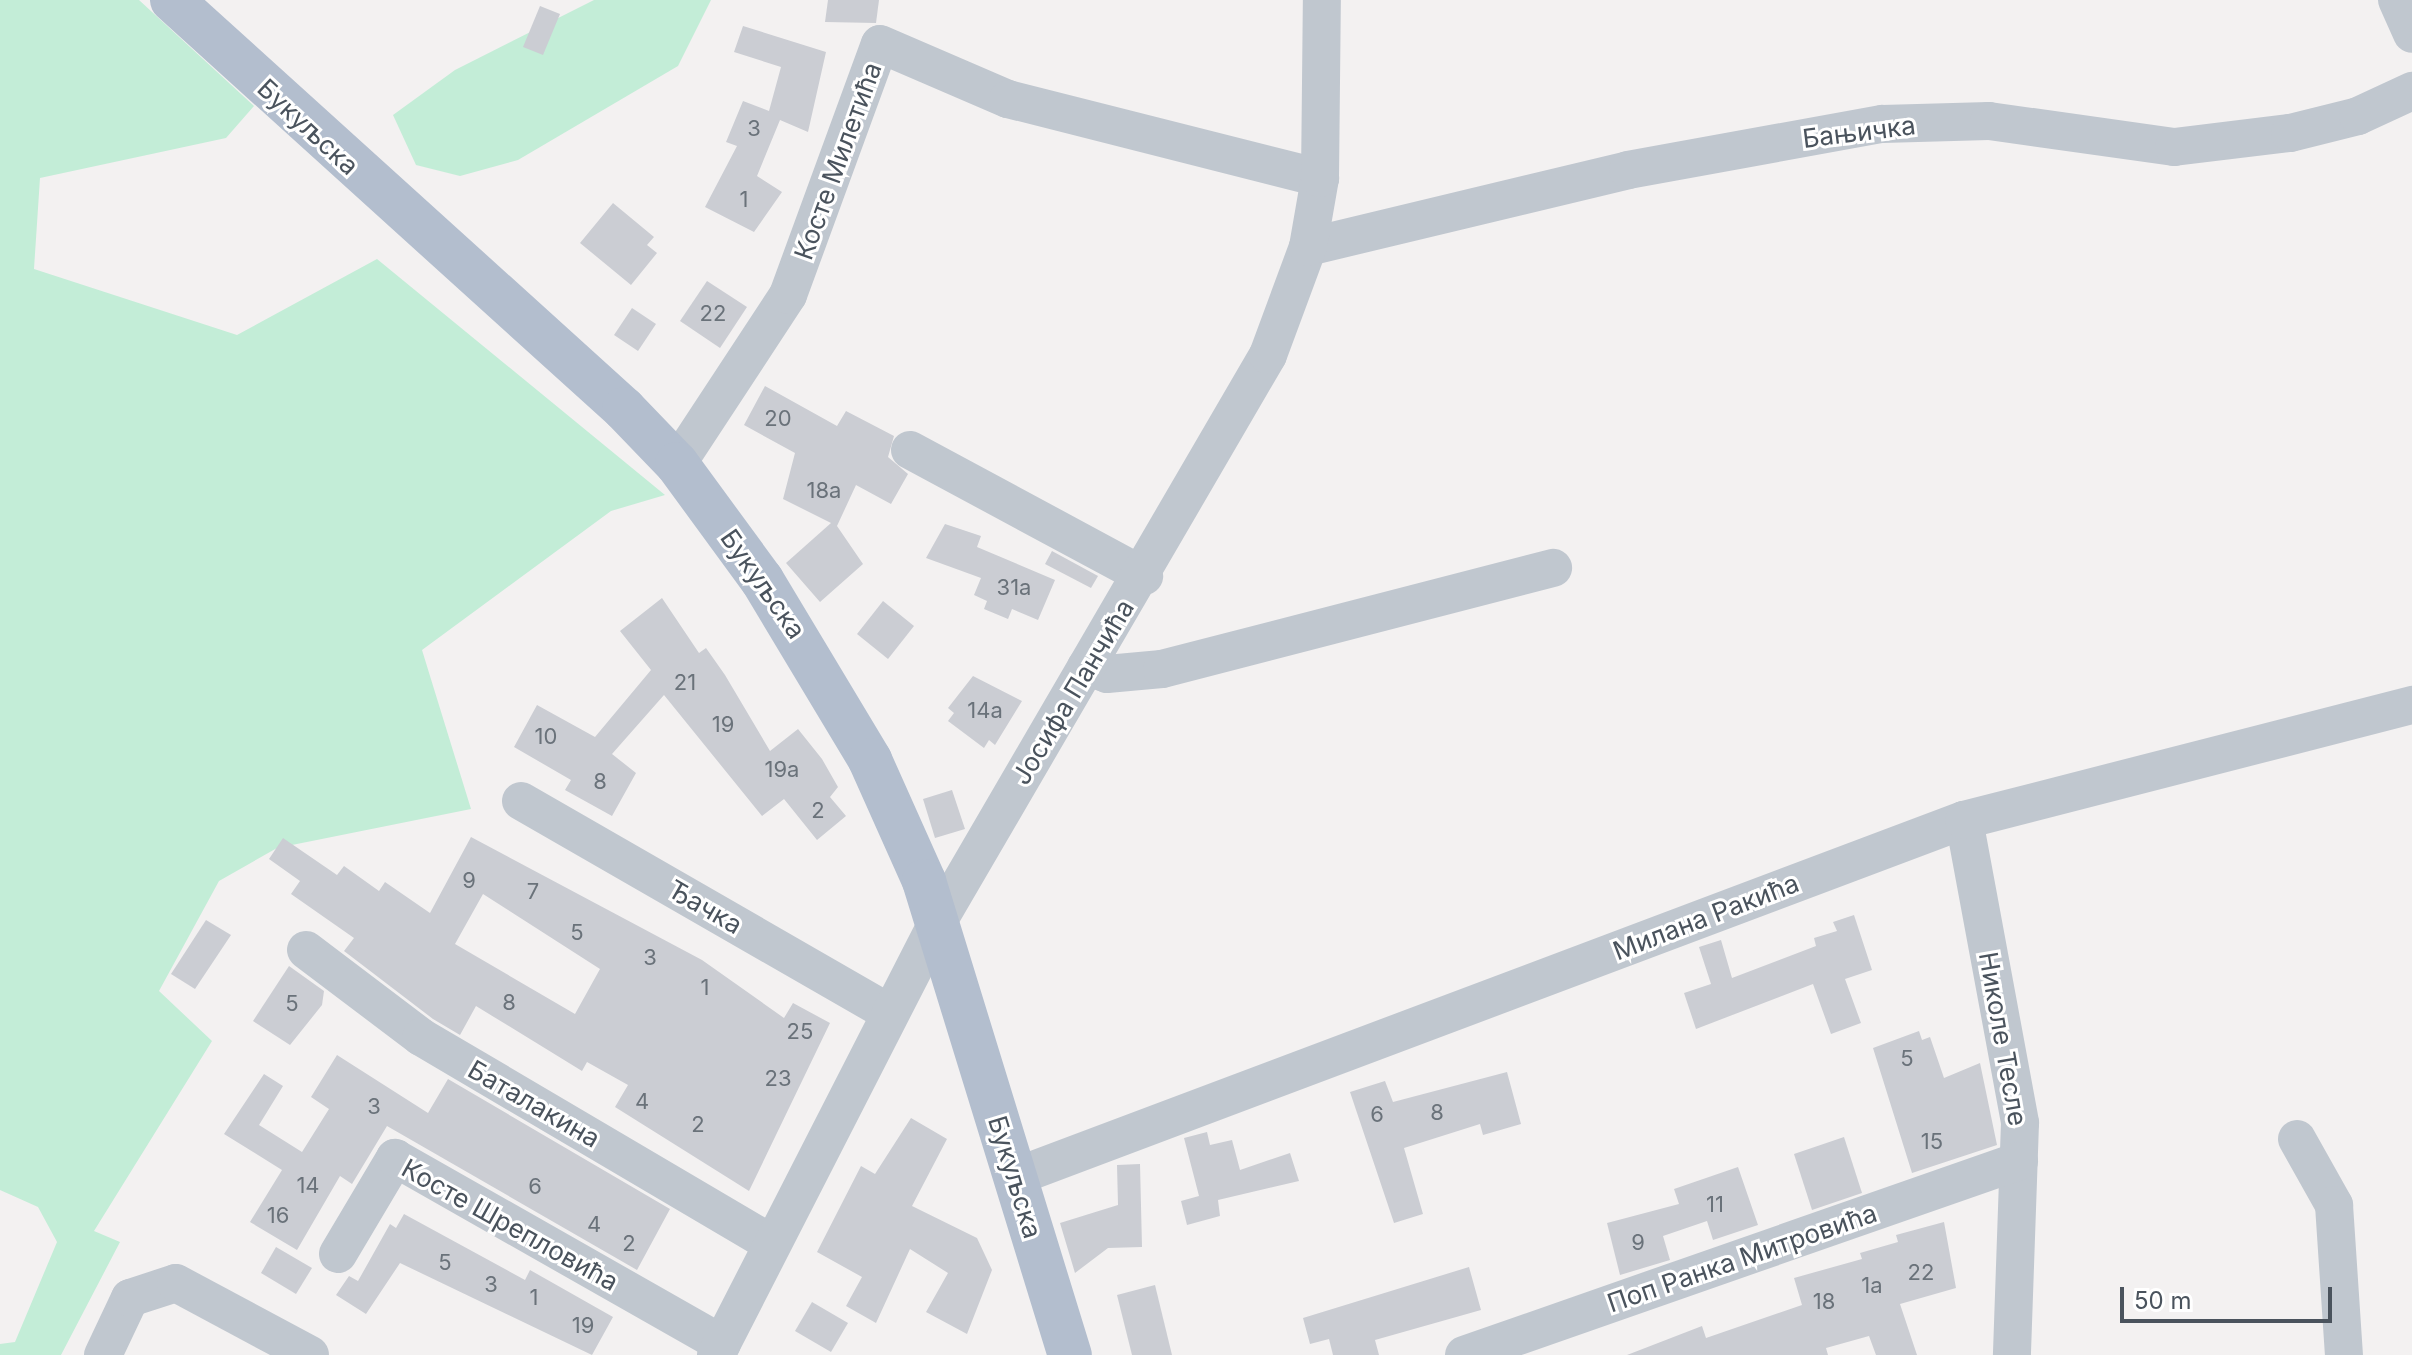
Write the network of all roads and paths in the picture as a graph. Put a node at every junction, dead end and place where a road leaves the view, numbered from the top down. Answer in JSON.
{"nodes":[{"id":1,"x":172,"y":0,"type":"edge"},
{"id":2,"x":1322,"y":0,"type":"edge"},
{"id":3,"x":2397,"y":0,"type":"edge"},
{"id":4,"x":2412,"y":34,"type":"edge"},
{"id":5,"x":2412,"y":91,"type":"edge"},
{"id":6,"x":1320,"y":178,"type":"junction"},
{"id":7,"x":1308,"y":247,"type":"junction"},
{"id":8,"x":910,"y":450,"type":"dead end"},
{"id":9,"x":677,"y":464,"type":"junction"},
{"id":10,"x":1553,"y":568,"type":"dead end"},
{"id":11,"x":1144,"y":576,"type":"junction"},
{"id":12,"x":1086,"y":667,"type":"junction"},
{"id":13,"x":2412,"y":705,"type":"edge"},
{"id":14,"x":521,"y":801,"type":"dead end"},
{"id":15,"x":1964,"y":820,"type":"junction"},
{"id":16,"x":937,"y":923,"type":"junction"},
{"id":17,"x":306,"y":950,"type":"dead end"},
{"id":18,"x":889,"y":1013,"type":"junction"},
{"id":19,"x":2297,"y":1139,"type":"dead end"},
{"id":20,"x":2019,"y":1161,"type":"junction"},
{"id":21,"x":1015,"y":1177,"type":"junction"},
{"id":22,"x":772,"y":1244,"type":"junction"},
{"id":23,"x":338,"y":1254,"type":"dead end"},
{"id":24,"x":719,"y":1350,"type":"edge"},
{"id":25,"x":103,"y":1355,"type":"edge"},
{"id":26,"x":310,"y":1355,"type":"edge"},
{"id":27,"x":1070,"y":1355,"type":"edge"},
{"id":28,"x":1464,"y":1355,"type":"edge"},
{"id":29,"x":2012,"y":1355,"type":"edge"},
{"id":30,"x":2344,"y":1355,"type":"edge"}],
"edges":[{"from":1,"to":9,"type":"main road","name":"Букуљска"},
{"from":2,"to":6,"type":"street","name":"Јосифа Панчића"},
{"from":3,"to":4,"type":"street"},
{"from":5,"to":7,"type":"street","name":"Бањичка"},
{"from":6,"to":7,"type":"street","name":"Јосифа Панчића"},
{"from":6,"to":9,"type":"street","name":"Косте Милетића"},
{"from":7,"to":11,"type":"street","name":"Јосифа Панчића"},
{"from":8,"to":11,"type":"street"},
{"from":9,"to":16,"type":"main road","name":"Букуљска"},
{"from":10,"to":12,"type":"street"},
{"from":11,"to":12,"type":"street","name":"Јосифа Панчића"},
{"from":12,"to":16,"type":"street","name":"Јосифа Панчића"},
{"from":13,"to":15,"type":"street","name":"Милана Ракића"},
{"from":14,"to":18,"type":"street","name":"Ђачка"},
{"from":15,"to":20,"type":"street","name":"Николе Тесле"},
{"from":15,"to":21,"type":"street","name":"Милана Ракића"},
{"from":16,"to":18,"type":"street","name":"Јосифа Панчића"},
{"from":16,"to":21,"type":"main road","name":"Букуљска"},
{"from":17,"to":22,"type":"street","name":"Баталакина"},
{"from":18,"to":22,"type":"street","name":"Јосифа Панчића"},
{"from":19,"to":30,"type":"street"},
{"from":20,"to":28,"type":"street","name":"Поп Ранка Митровића"},
{"from":20,"to":29,"type":"street","name":"Николе Тесле"},
{"from":21,"to":27,"type":"main road","name":"Букуљска"},
{"from":22,"to":24,"type":"street","name":"Јосифа Панчића"},
{"from":23,"to":24,"type":"street","name":"Косте Шрепловића"},
{"from":25,"to":26,"type":"street"}]}
